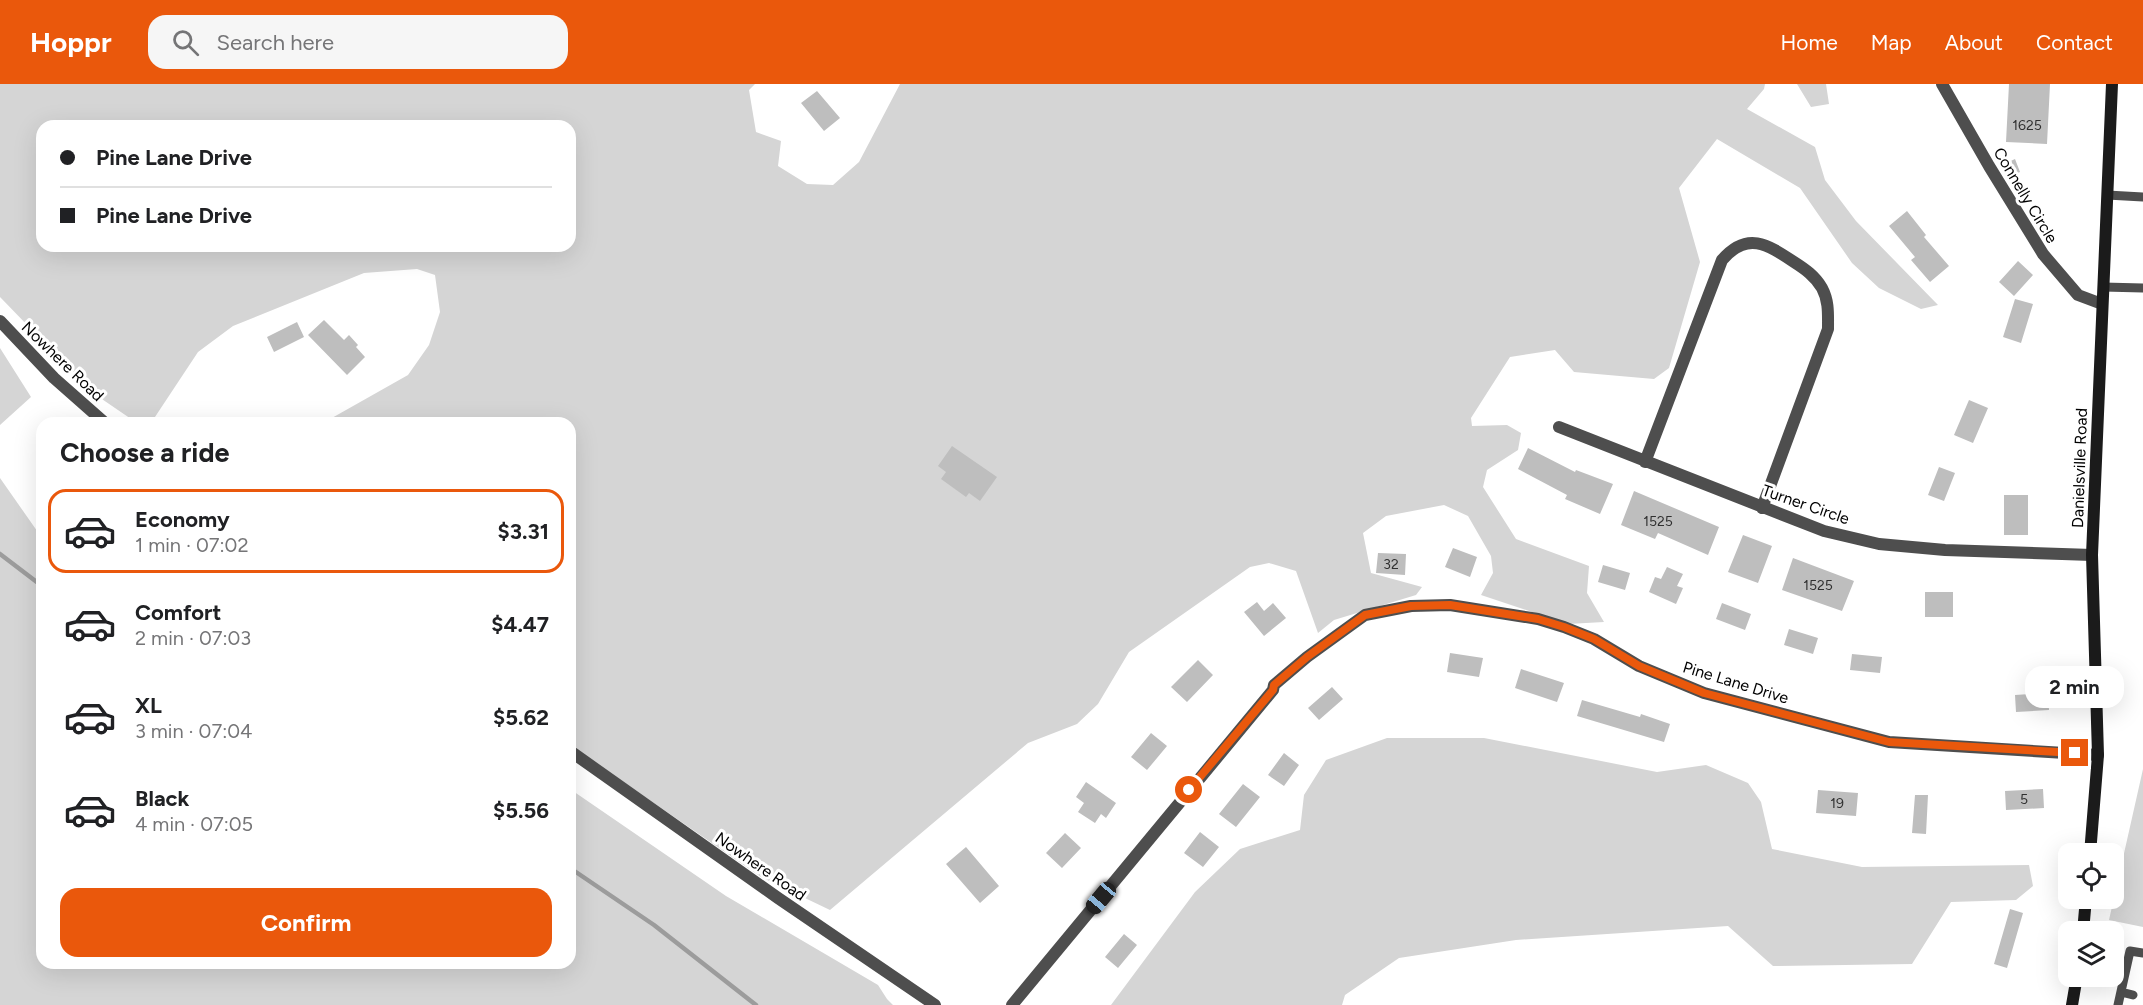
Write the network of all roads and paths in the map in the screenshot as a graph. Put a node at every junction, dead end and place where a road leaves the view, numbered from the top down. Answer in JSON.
{"nodes":[{"id":1,"x":1942,"y":84,"type":"edge"},
{"id":2,"x":2112,"y":84,"type":"edge"},
{"id":3,"x":2107,"y":195,"type":"junction"},
{"id":4,"x":2143,"y":197,"type":"edge"},
{"id":5,"x":2103,"y":287,"type":"junction"},
{"id":6,"x":2143,"y":288,"type":"edge"},
{"id":7,"x":2102,"y":304,"type":"junction"},
{"id":8,"x":0,"y":321,"type":"edge"},
{"id":9,"x":98,"y":417,"type":"edge"},
{"id":10,"x":1559,"y":427,"type":"dead end"},
{"id":11,"x":1645,"y":462,"type":"junction"},
{"id":12,"x":1762,"y":508,"type":"junction"},
{"id":13,"x":2092,"y":555,"type":"junction"},
{"id":14,"x":2098,"y":755,"type":"junction"},
{"id":15,"x":576,"y":756,"type":"edge"},
{"id":16,"x":2091,"y":843,"type":"edge"},
{"id":17,"x":2143,"y":953,"type":"edge"},
{"id":18,"x":2137,"y":972,"type":"dead end"},
{"id":19,"x":2125,"y":974,"type":"junction"},
{"id":20,"x":2075,"y":987,"type":"edge"},
{"id":21,"x":2121,"y":992,"type":"junction"},
{"id":22,"x":2133,"y":995,"type":"dead end"},
{"id":23,"x":935,"y":1005,"type":"edge"},
{"id":24,"x":1012,"y":1005,"type":"edge"},
{"id":25,"x":2072,"y":1005,"type":"edge"},
{"id":26,"x":2118,"y":1005,"type":"edge"}],
"edges":[{"from":1,"to":7,"type":"street","name":"Connelly Circle"},
{"from":2,"to":3,"type":"main road","name":"Danielsville Road"},
{"from":3,"to":4,"type":"lane"},
{"from":3,"to":5,"type":"main road","name":"Danielsville Road"},
{"from":5,"to":6,"type":"lane"},
{"from":5,"to":7,"type":"main road","name":"Danielsville Road"},
{"from":7,"to":13,"type":"main road","name":"Danielsville Road"},
{"from":8,"to":9,"type":"street","name":"Nowhere Road"},
{"from":10,"to":11,"type":"street","name":"Turner Circle"},
{"from":11,"to":12,"type":"street","name":"Turner Circle"},
{"from":11,"to":12,"type":"street"},
{"from":12,"to":13,"type":"street","name":"Turner Circle"},
{"from":13,"to":14,"type":"main road","name":"Danielsville Road"},
{"from":14,"to":16,"type":"main road","name":"Danielsville Road"},
{"from":14,"to":24,"type":"street","name":"Pine Lane Drive"},
{"from":15,"to":23,"type":"street","name":"Nowhere Road"},
{"from":17,"to":19,"type":"lane"},
{"from":18,"to":19,"type":"lane"},
{"from":19,"to":21,"type":"lane"},
{"from":20,"to":25,"type":"main road"},
{"from":21,"to":22,"type":"lane"},
{"from":21,"to":26,"type":"lane"}]}
